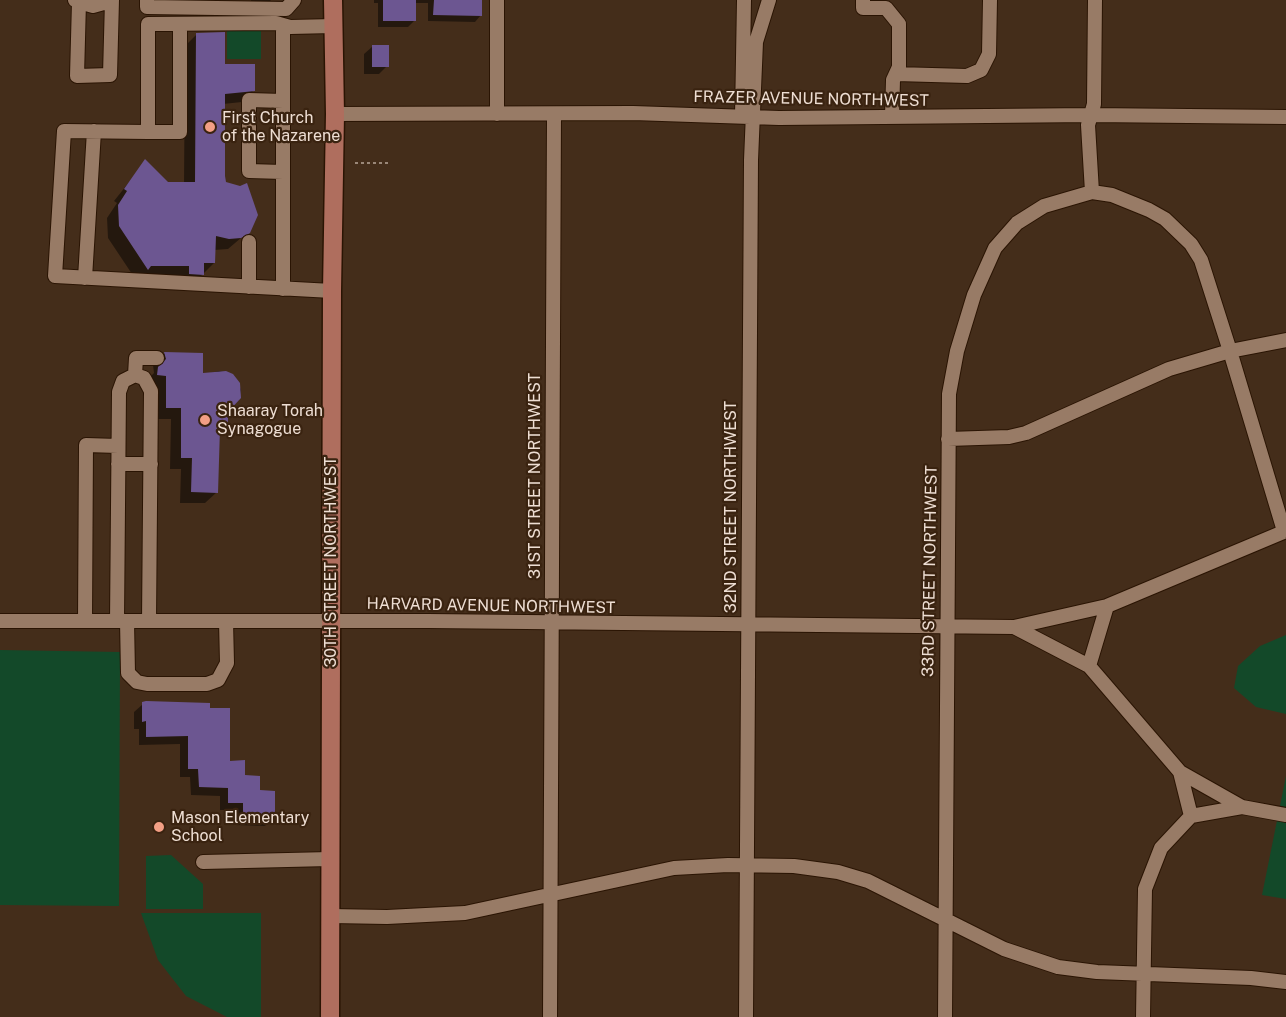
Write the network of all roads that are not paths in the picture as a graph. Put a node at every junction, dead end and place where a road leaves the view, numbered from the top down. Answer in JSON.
{"nodes":[{"id":1,"x":147,"y":0,"type":"edge"},
{"id":2,"x":294,"y":0,"type":"edge"},
{"id":3,"x":333,"y":0,"type":"edge"},
{"id":4,"x":497,"y":0,"type":"edge"},
{"id":5,"x":744,"y":0,"type":"edge"},
{"id":6,"x":769,"y":0,"type":"edge"},
{"id":7,"x":863,"y":0,"type":"edge"},
{"id":8,"x":990,"y":0,"type":"edge"},
{"id":9,"x":1095,"y":0,"type":"edge"},
{"id":10,"x":77,"y":1,"type":"edge"},
{"id":11,"x":112,"y":1,"type":"edge"},
{"id":12,"x":179,"y":4,"type":"edge"},
{"id":13,"x":180,"y":24,"type":"junction"},
{"id":14,"x":283,"y":26,"type":"junction"},
{"id":15,"x":334,"y":26,"type":"junction"},
{"id":16,"x":896,"y":74,"type":"junction"},
{"id":17,"x":283,"y":100,"type":"junction"},
{"id":18,"x":335,"y":114,"type":"junction"},
{"id":19,"x":497,"y":114,"type":"junction"},
{"id":20,"x":554,"y":115,"type":"junction"},
{"id":21,"x":1091,"y":115,"type":"junction"},
{"id":22,"x":747,"y":116,"type":"junction"},
{"id":23,"x":892,"y":117,"type":"junction"},
{"id":24,"x":1286,"y":117,"type":"edge"},
{"id":25,"x":94,"y":132,"type":"junction"},
{"id":26,"x":148,"y":132,"type":"junction"},
{"id":27,"x":283,"y":172,"type":"junction"},
{"id":28,"x":1092,"y":192,"type":"junction"},
{"id":29,"x":249,"y":242,"type":"dead end"},
{"id":30,"x":85,"y":278,"type":"junction"},
{"id":31,"x":249,"y":287,"type":"junction"},
{"id":32,"x":283,"y":289,"type":"junction"},
{"id":33,"x":332,"y":291,"type":"junction"},
{"id":34,"x":1286,"y":340,"type":"edge"},
{"id":35,"x":1230,"y":351,"type":"junction"},
{"id":36,"x":157,"y":358,"type":"dead end"},
{"id":37,"x":135,"y":375,"type":"junction"},
{"id":38,"x":948,"y":440,"type":"junction"},
{"id":39,"x":118,"y":446,"type":"junction"},
{"id":40,"x":118,"y":464,"type":"junction"},
{"id":41,"x":151,"y":464,"type":"junction"},
{"id":42,"x":1285,"y":531,"type":"edge"},
{"id":43,"x":1107,"y":606,"type":"junction"},
{"id":44,"x":0,"y":621,"type":"edge"},
{"id":45,"x":85,"y":621,"type":"junction"},
{"id":46,"x":122,"y":621,"type":"junction"},
{"id":47,"x":149,"y":621,"type":"junction"},
{"id":48,"x":226,"y":621,"type":"junction"},
{"id":49,"x":332,"y":621,"type":"junction"},
{"id":50,"x":552,"y":624,"type":"junction"},
{"id":51,"x":747,"y":624,"type":"junction"},
{"id":52,"x":946,"y":625,"type":"junction"},
{"id":53,"x":1014,"y":627,"type":"junction"},
{"id":54,"x":1089,"y":666,"type":"junction"},
{"id":55,"x":1180,"y":772,"type":"junction"},
{"id":56,"x":1242,"y":807,"type":"junction"},
{"id":57,"x":1284,"y":810,"type":"edge"},
{"id":58,"x":1191,"y":816,"type":"junction"},
{"id":59,"x":330,"y":859,"type":"junction"},
{"id":60,"x":203,"y":862,"type":"dead end"},
{"id":61,"x":746,"y":864,"type":"junction"},
{"id":62,"x":550,"y":896,"type":"junction"},
{"id":63,"x":331,"y":916,"type":"junction"},
{"id":64,"x":945,"y":919,"type":"junction"},
{"id":65,"x":1143,"y":975,"type":"junction"},
{"id":66,"x":1286,"y":982,"type":"edge"},
{"id":67,"x":330,"y":1017,"type":"edge"},
{"id":68,"x":550,"y":1017,"type":"edge"},
{"id":69,"x":746,"y":1017,"type":"edge"},
{"id":70,"x":945,"y":1017,"type":"edge"},
{"id":71,"x":1143,"y":1017,"type":"edge"}],
"edges":[{"from":1,"to":12,"type":"street"},
{"from":2,"to":12,"type":"street"},
{"from":3,"to":15,"type":"main road","name":"30TH STREET NORTHWEST"},
{"from":4,"to":19,"type":"street"},
{"from":5,"to":22,"type":"street"},
{"from":6,"to":22,"type":"street","name":"32ND STREET NORTHWEST"},
{"from":7,"to":16,"type":"street"},
{"from":8,"to":16,"type":"street"},
{"from":9,"to":21,"type":"street"},
{"from":10,"to":11,"type":"street"},
{"from":10,"to":11,"type":"street"},
{"from":13,"to":14,"type":"street"},
{"from":13,"to":26,"type":"street"},
{"from":13,"to":26,"type":"street"},
{"from":14,"to":15,"type":"street"},
{"from":14,"to":17,"type":"street"},
{"from":15,"to":18,"type":"main road","name":"30TH STREET NORTHWEST"},
{"from":16,"to":23,"type":"street"},
{"from":17,"to":27,"type":"street"},
{"from":17,"to":27,"type":"street"},
{"from":18,"to":19,"type":"street","name":"FRAZER AVENUE NORTHWEST"},
{"from":18,"to":33,"type":"main road","name":"30TH STREET NORTHWEST"},
{"from":19,"to":20,"type":"street","name":"FRAZER AVENUE NORTHWEST"},
{"from":20,"to":22,"type":"street","name":"FRAZER AVENUE NORTHWEST"},
{"from":20,"to":50,"type":"street","name":"31ST STREET NORTHWEST"},
{"from":21,"to":23,"type":"street","name":"FRAZER AVENUE NORTHWEST"},
{"from":21,"to":24,"type":"street","name":"FRAZER AVENUE NORTHWEST"},
{"from":21,"to":28,"type":"street"},
{"from":22,"to":23,"type":"street","name":"FRAZER AVENUE NORTHWEST"},
{"from":22,"to":51,"type":"street","name":"32ND STREET NORTHWEST"},
{"from":25,"to":26,"type":"street"},
{"from":25,"to":30,"type":"street"},
{"from":25,"to":30,"type":"street"},
{"from":27,"to":32,"type":"street"},
{"from":28,"to":35,"type":"street"},
{"from":28,"to":38,"type":"street","name":"33RD STREET NORTHWEST"},
{"from":29,"to":31,"type":"street"},
{"from":30,"to":31,"type":"street"},
{"from":31,"to":32,"type":"street"},
{"from":32,"to":33,"type":"street"},
{"from":33,"to":49,"type":"main road","name":"30TH STREET NORTHWEST"},
{"from":34,"to":35,"type":"street"},
{"from":35,"to":38,"type":"street"},
{"from":35,"to":42,"type":"street"},
{"from":36,"to":37,"type":"street"},
{"from":37,"to":39,"type":"street"},
{"from":37,"to":41,"type":"street"},
{"from":38,"to":52,"type":"street","name":"33RD STREET NORTHWEST"},
{"from":39,"to":40,"type":"street"},
{"from":39,"to":45,"type":"street"},
{"from":40,"to":41,"type":"street"},
{"from":40,"to":46,"type":"street"},
{"from":41,"to":47,"type":"street"},
{"from":42,"to":43,"type":"street"},
{"from":43,"to":53,"type":"street"},
{"from":43,"to":54,"type":"street"},
{"from":44,"to":45,"type":"street","name":"HARVARD AVENUE NORTHWEST"},
{"from":45,"to":46,"type":"street","name":"HARVARD AVENUE NORTHWEST"},
{"from":46,"to":47,"type":"street","name":"HARVARD AVENUE NORTHWEST"},
{"from":46,"to":48,"type":"street"},
{"from":47,"to":48,"type":"street","name":"HARVARD AVENUE NORTHWEST"},
{"from":48,"to":49,"type":"street","name":"HARVARD AVENUE NORTHWEST"},
{"from":49,"to":50,"type":"street","name":"HARVARD AVENUE NORTHWEST"},
{"from":49,"to":59,"type":"main road","name":"30TH STREET NORTHWEST"},
{"from":50,"to":51,"type":"street","name":"HARVARD AVENUE NORTHWEST"},
{"from":50,"to":62,"type":"street","name":"31ST STREET NORTHWEST"},
{"from":51,"to":52,"type":"street","name":"HARVARD AVENUE NORTHWEST"},
{"from":51,"to":61,"type":"street","name":"32ND STREET NORTHWEST"},
{"from":52,"to":53,"type":"street","name":"HARVARD AVENUE NORTHWEST"},
{"from":52,"to":64,"type":"street","name":"33RD STREET NORTHWEST"},
{"from":53,"to":54,"type":"street"},
{"from":54,"to":55,"type":"street"},
{"from":55,"to":56,"type":"street"},
{"from":55,"to":58,"type":"street"},
{"from":56,"to":57,"type":"street"},
{"from":56,"to":58,"type":"street"},
{"from":58,"to":65,"type":"street"},
{"from":59,"to":60,"type":"street"},
{"from":59,"to":63,"type":"main road","name":"30TH STREET NORTHWEST"},
{"from":61,"to":62,"type":"street"},
{"from":61,"to":64,"type":"street"},
{"from":61,"to":69,"type":"street","name":"32ND STREET NORTHWEST"},
{"from":62,"to":63,"type":"street"},
{"from":62,"to":68,"type":"street","name":"31ST STREET NORTHWEST"},
{"from":63,"to":67,"type":"main road","name":"30TH STREET NORTHWEST"},
{"from":64,"to":65,"type":"street"},
{"from":64,"to":70,"type":"street","name":"33RD STREET NORTHWEST"},
{"from":65,"to":66,"type":"street"},
{"from":65,"to":71,"type":"street"}]}
